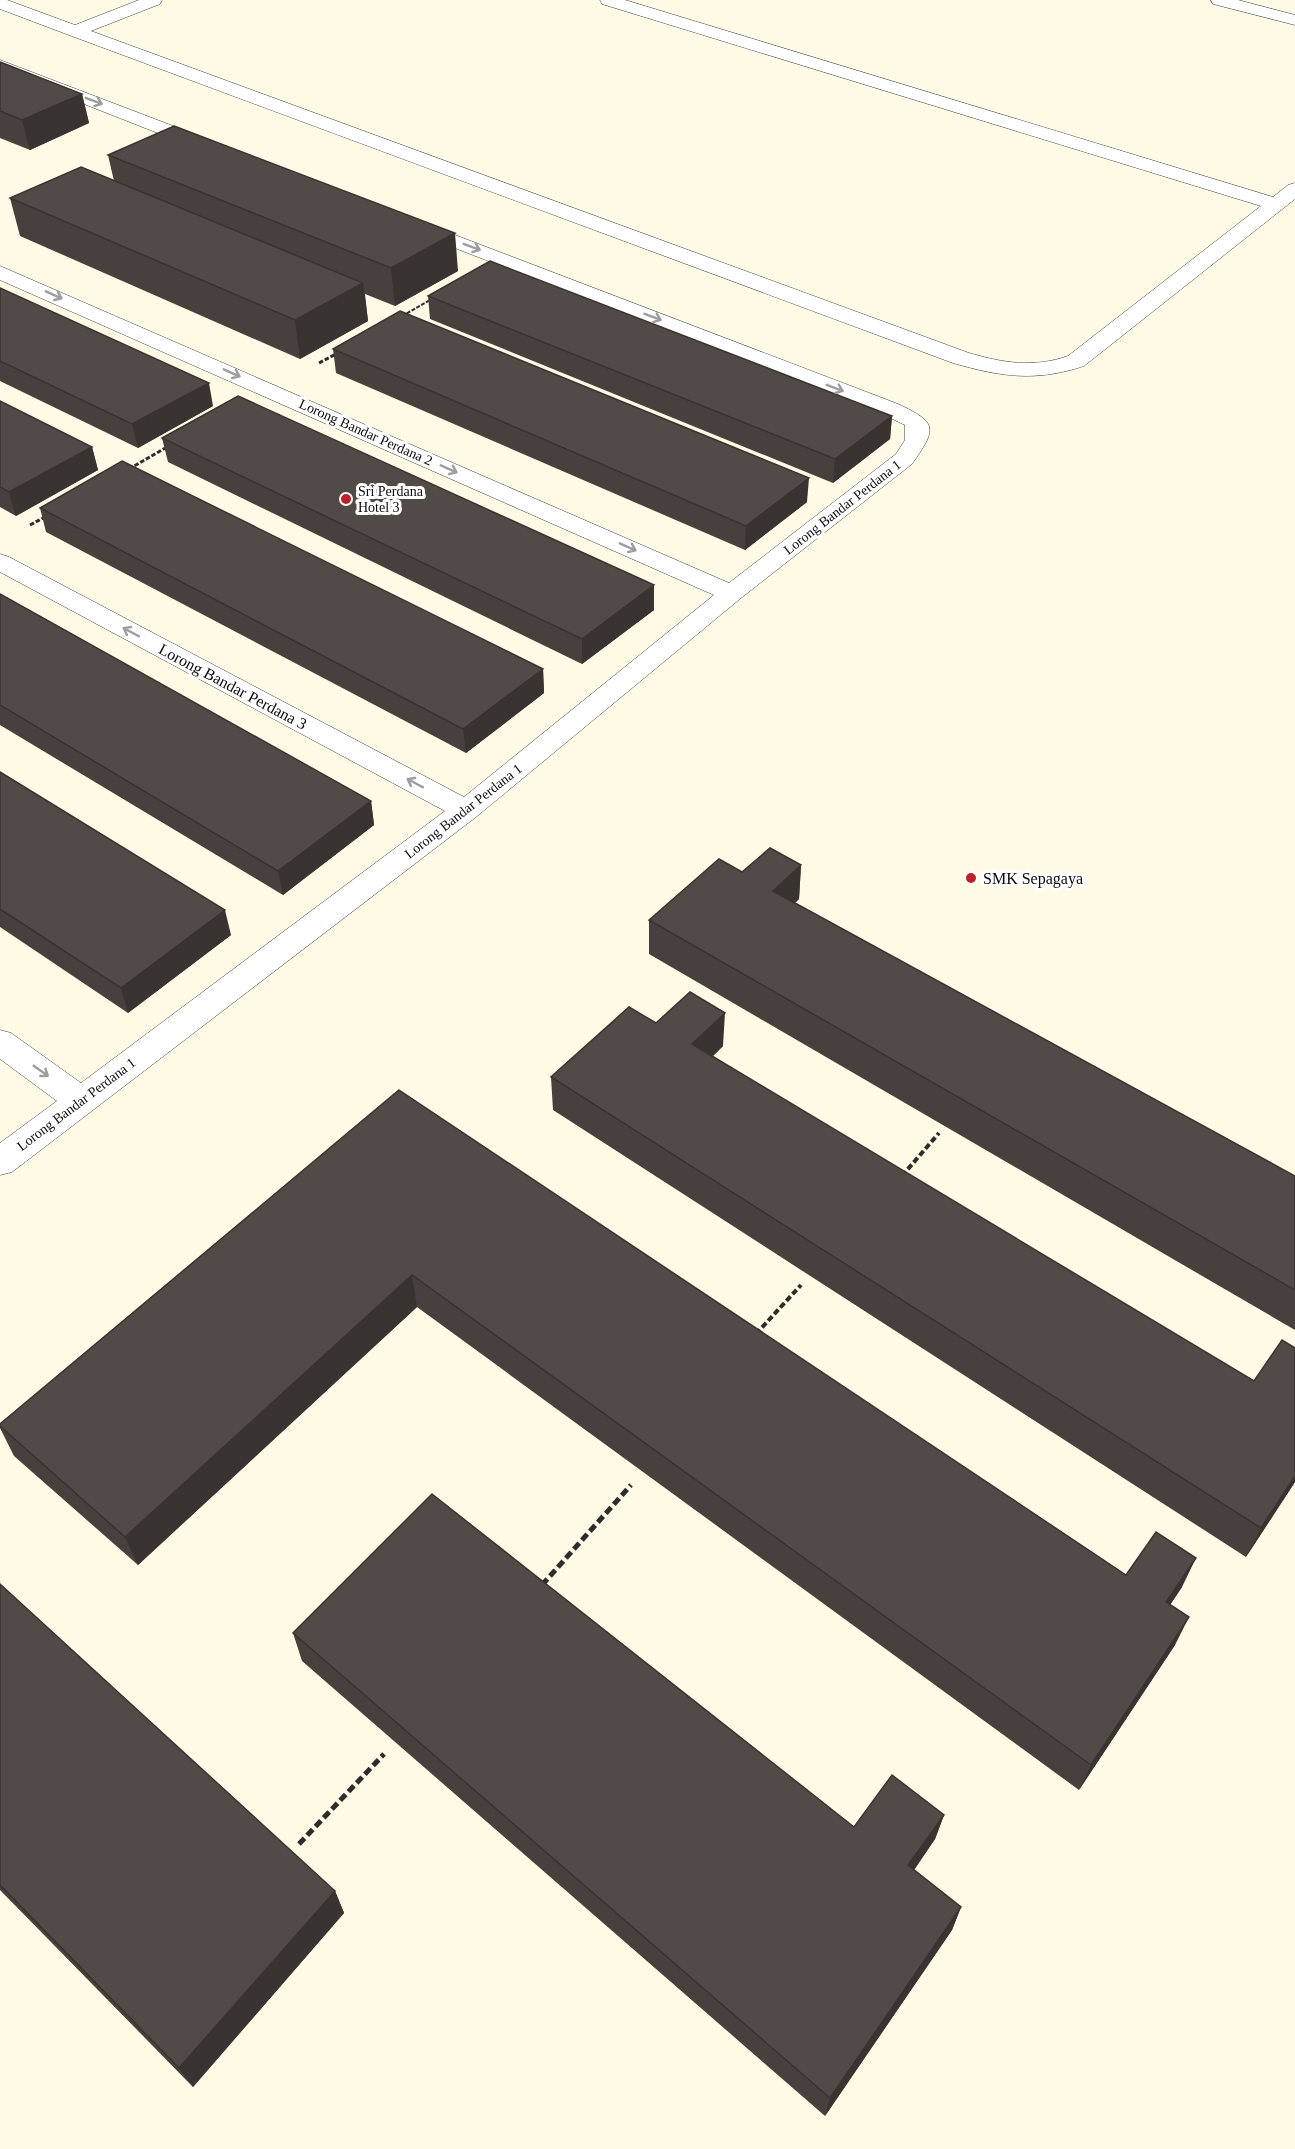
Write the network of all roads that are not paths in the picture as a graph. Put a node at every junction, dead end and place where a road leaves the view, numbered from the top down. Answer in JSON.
{"nodes":[{"id":1,"x":154,"y":0,"type":"edge"},
{"id":2,"x":608,"y":0,"type":"edge"},
{"id":3,"x":1219,"y":0,"type":"edge"},
{"id":4,"x":0,"y":3,"type":"edge"},
{"id":5,"x":1295,"y":20,"type":"edge"},
{"id":6,"x":75,"y":31,"type":"junction"},
{"id":7,"x":0,"y":65,"type":"edge"},
{"id":8,"x":234,"y":155,"type":"edge"},
{"id":9,"x":1295,"y":189,"type":"edge"},
{"id":10,"x":1276,"y":204,"type":"junction"},
{"id":11,"x":389,"y":215,"type":"edge"},
{"id":12,"x":0,"y":272,"type":"edge"},
{"id":13,"x":0,"y":562,"type":"edge"},
{"id":14,"x":732,"y":593,"type":"junction"},
{"id":15,"x":466,"y":810,"type":"junction"},
{"id":16,"x":0,"y":1042,"type":"edge"},
{"id":17,"x":81,"y":1100,"type":"junction"},
{"id":18,"x":0,"y":1162,"type":"edge"}],
"edges":[{"from":1,"to":6,"type":"street"},
{"from":2,"to":10,"type":"street"},
{"from":3,"to":5,"type":"street"},
{"from":4,"to":6,"type":"street"},
{"from":6,"to":10,"type":"street"},
{"from":7,"to":8,"type":"street","one_way":true},
{"from":9,"to":10,"type":"street"},
{"from":11,"to":14,"type":"street","name":"Lorong Bandar Perdana 1","one_way":true},
{"from":12,"to":14,"type":"street","name":"Lorong Bandar Perdana 2","one_way":true},
{"from":15,"to":13,"type":"street","name":"Lorong Bandar Perdana 3","one_way":true},
{"from":14,"to":15,"type":"street","name":"Lorong Bandar Perdana 1"},
{"from":15,"to":17,"type":"street","name":"Lorong Bandar Perdana 1"},
{"from":16,"to":17,"type":"street","one_way":true},
{"from":17,"to":18,"type":"street","name":"Lorong Bandar Perdana 1"}]}
